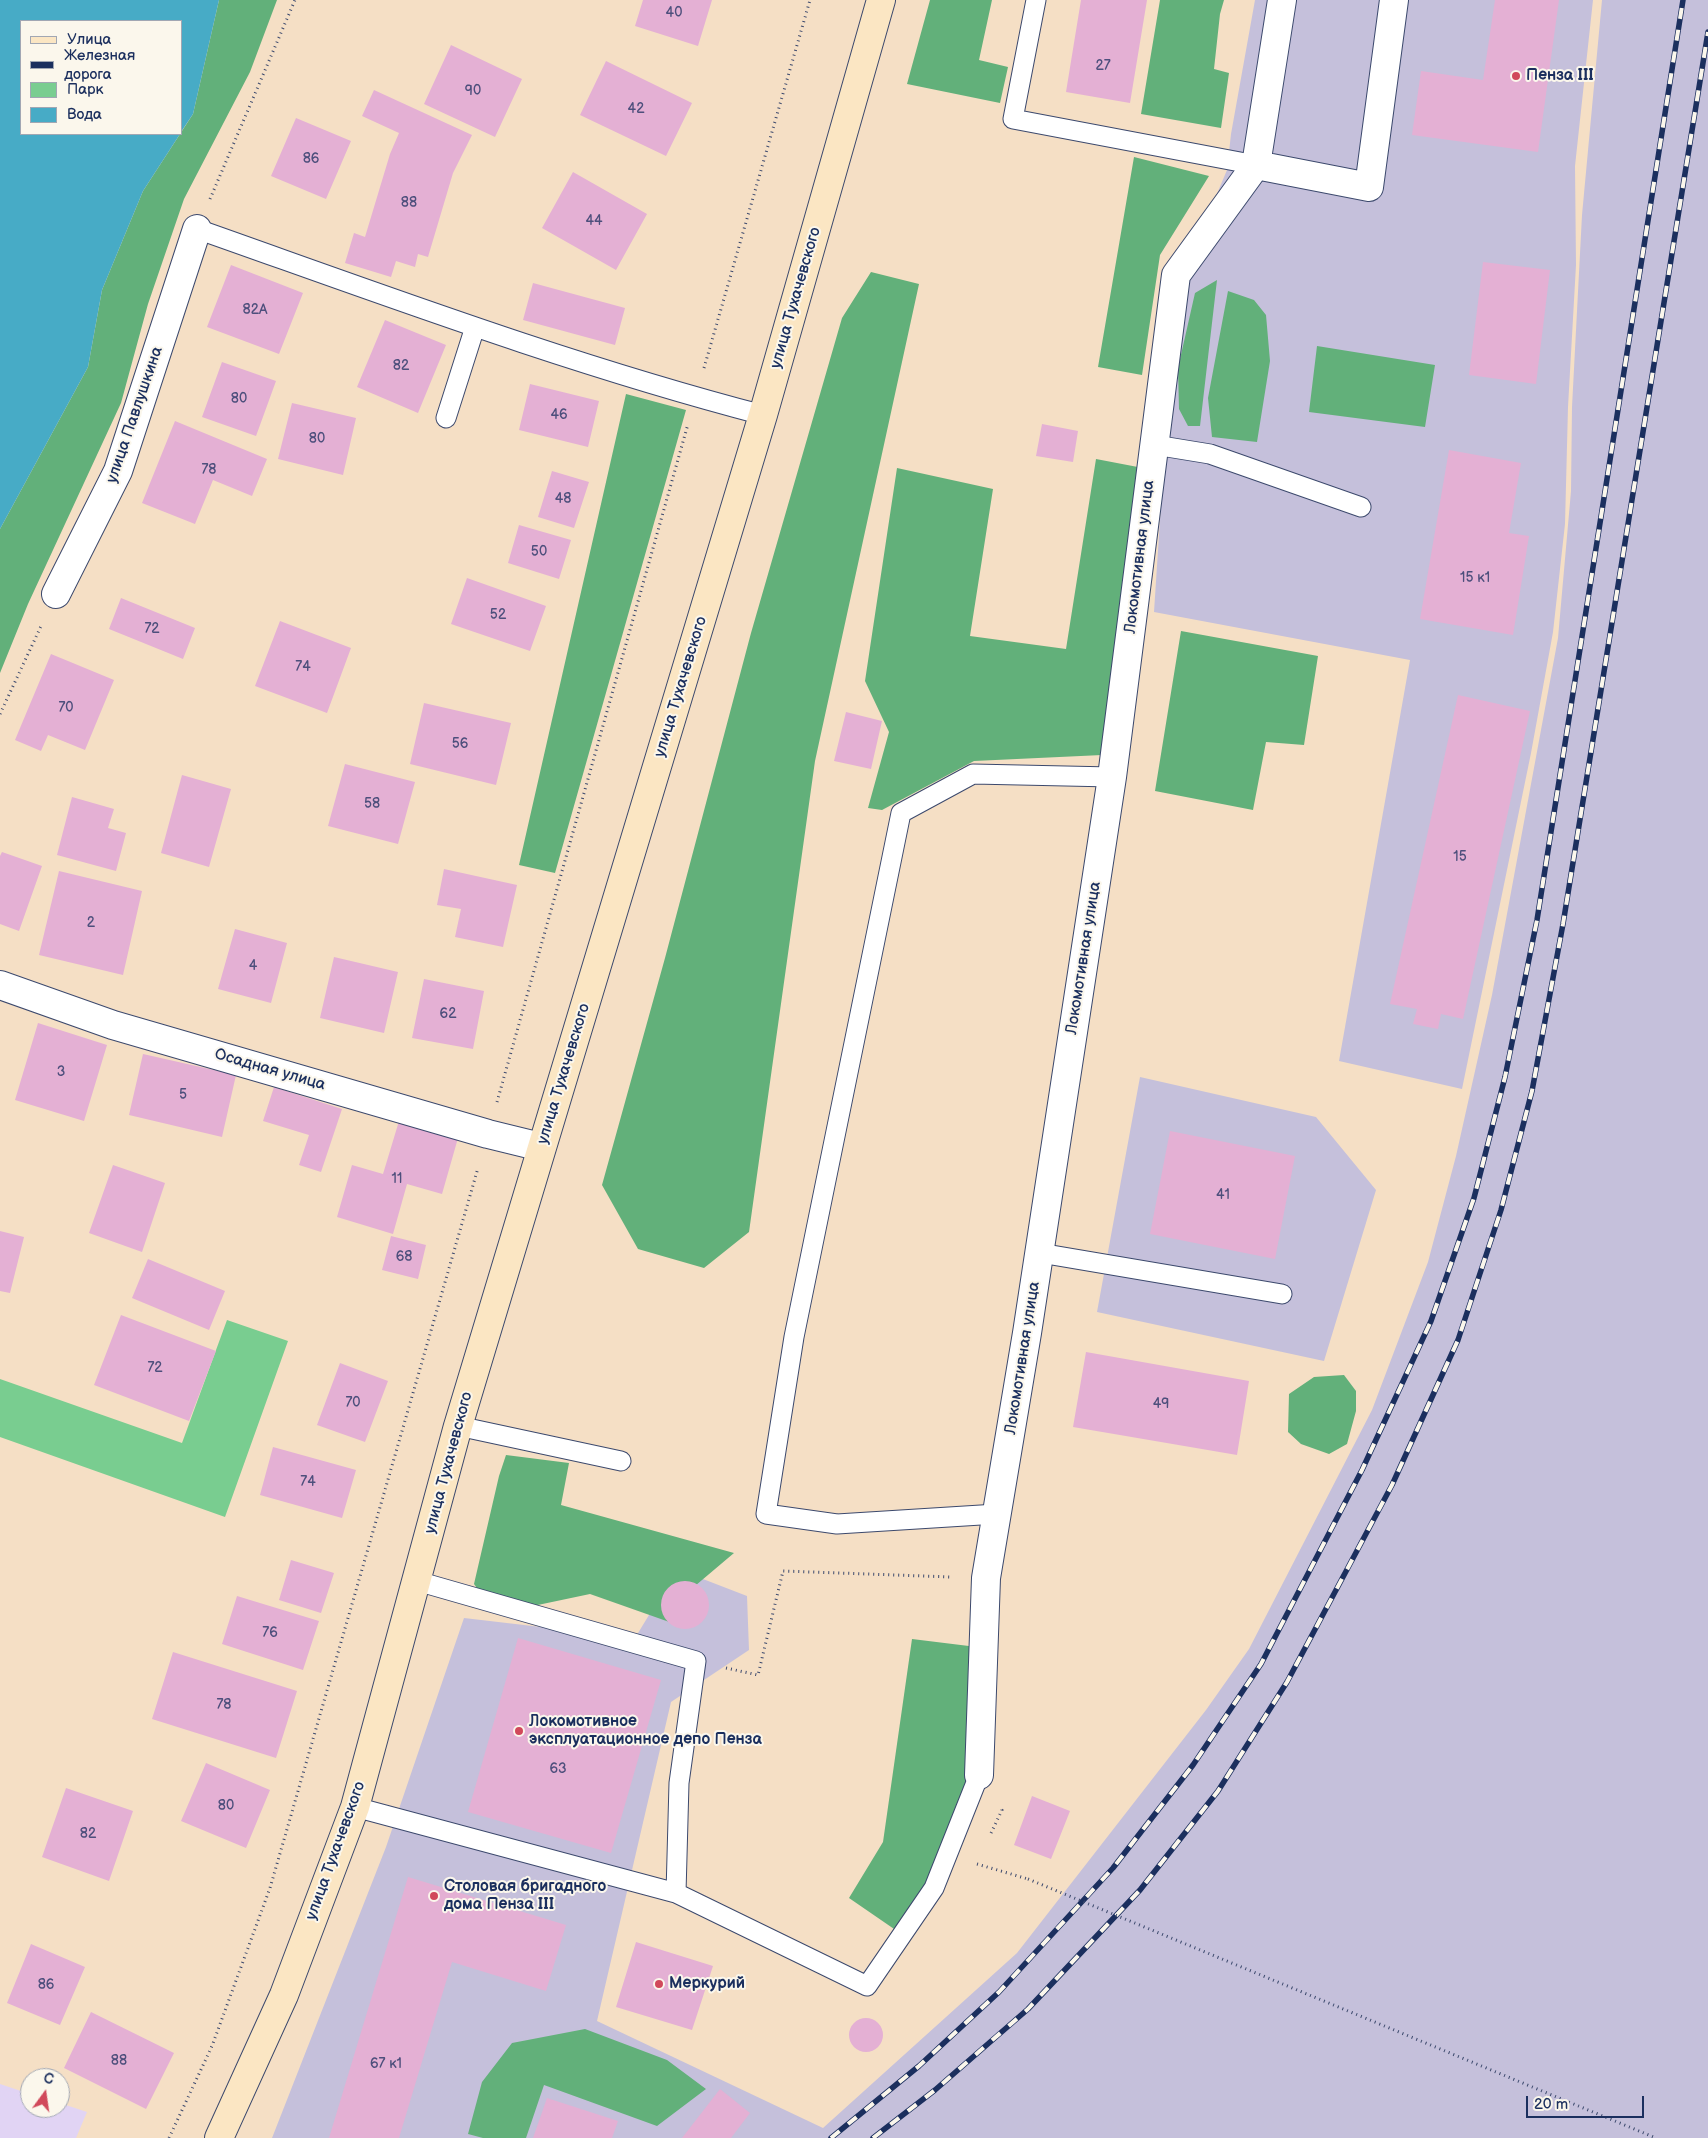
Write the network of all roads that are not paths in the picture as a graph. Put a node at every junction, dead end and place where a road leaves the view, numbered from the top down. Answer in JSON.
{"nodes":[{"id":1,"x":881,"y":0,"type":"edge"},
{"id":2,"x":1036,"y":0,"type":"edge"},
{"id":3,"x":1282,"y":0,"type":"edge"},
{"id":4,"x":1394,"y":0,"type":"edge"},
{"id":5,"x":1256,"y":165,"type":"junction"},
{"id":6,"x":197,"y":229,"type":"joint"},
{"id":7,"x":475,"y":328,"type":"junction"},
{"id":8,"x":763,"y":415,"type":"junction"},
{"id":9,"x":446,"y":418,"type":"dead end"},
{"id":10,"x":1155,"y":445,"type":"junction"},
{"id":11,"x":1361,"y":507,"type":"dead end"},
{"id":12,"x":56,"y":594,"type":"road end"},
{"id":13,"x":1112,"y":776,"type":"junction"},
{"id":14,"x":0,"y":985,"type":"edge"},
{"id":15,"x":542,"y":1148,"type":"junction"},
{"id":16,"x":1040,"y":1253,"type":"junction"},
{"id":17,"x":1282,"y":1294,"type":"dead end"},
{"id":18,"x":458,"y":1426,"type":"junction"},
{"id":19,"x":621,"y":1461,"type":"dead end"},
{"id":20,"x":997,"y":1514,"type":"junction"},
{"id":21,"x":417,"y":1581,"type":"junction"},
{"id":22,"x":979,"y":1775,"type":"joint"},
{"id":23,"x":355,"y":1807,"type":"junction"},
{"id":24,"x":676,"y":1892,"type":"junction"},
{"id":25,"x":219,"y":2138,"type":"edge"}],
"edges":[{"from":1,"to":8,"type":"main road","name":"улица Тухачевского"},
{"from":2,"to":5,"type":"lane"},
{"from":3,"to":5,"type":"street"},
{"from":4,"to":5,"type":"street"},
{"from":5,"to":10,"type":"street","name":"Локомотивная улица"},
{"from":6,"to":7,"type":"lane"},
{"from":6,"to":12,"type":"street","name":"улица Павлушкина"},
{"from":7,"to":8,"type":"lane"},
{"from":7,"to":9,"type":"lane"},
{"from":8,"to":15,"type":"main road","name":"улица Тухачевского"},
{"from":10,"to":11,"type":"lane"},
{"from":10,"to":13,"type":"street","name":"Локомотивная улица"},
{"from":13,"to":16,"type":"street","name":"Локомотивная улица"},
{"from":13,"to":20,"type":"lane"},
{"from":14,"to":15,"type":"street","name":"Осадная улица"},
{"from":15,"to":18,"type":"main road","name":"улица Тухачевского"},
{"from":16,"to":17,"type":"lane"},
{"from":16,"to":20,"type":"street","name":"Локомотивная улица"},
{"from":18,"to":19,"type":"lane"},
{"from":18,"to":21,"type":"main road","name":"улица Тухачевского"},
{"from":20,"to":22,"type":"street","name":"Локомотивная улица"},
{"from":21,"to":23,"type":"main road","name":"улица Тухачевского"},
{"from":21,"to":24,"type":"lane"},
{"from":22,"to":24,"type":"lane"},
{"from":23,"to":24,"type":"lane"},
{"from":23,"to":25,"type":"main road","name":"улица Тухачевского"}]}
